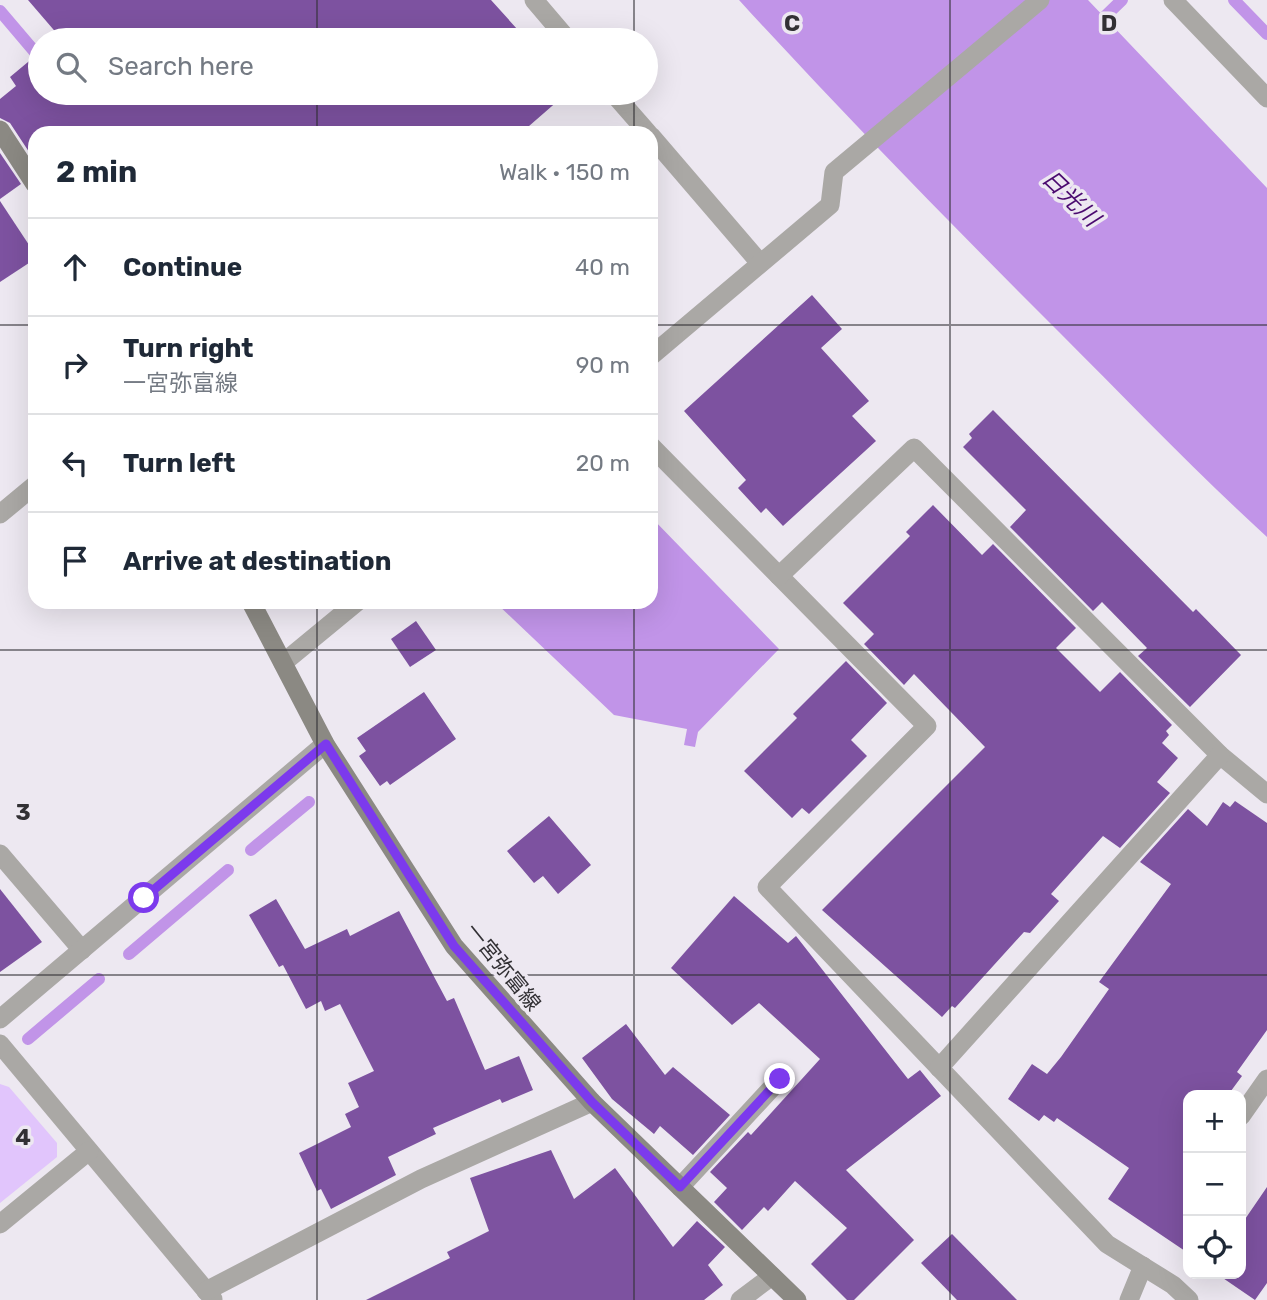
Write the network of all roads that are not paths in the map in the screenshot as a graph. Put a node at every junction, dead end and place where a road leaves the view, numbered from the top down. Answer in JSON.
{"nodes":[{"id":1,"x":534,"y":0,"type":"edge"},
{"id":2,"x":1040,"y":0,"type":"edge"},
{"id":3,"x":1173,"y":0,"type":"edge"},
{"id":4,"x":558,"y":28,"type":"edge"},
{"id":5,"x":1267,"y":98,"type":"edge"},
{"id":6,"x":624,"y":105,"type":"edge"},
{"id":7,"x":642,"y":126,"type":"edge"},
{"id":8,"x":0,"y":130,"type":"edge"},
{"id":9,"x":658,"y":144,"type":"edge"},
{"id":10,"x":28,"y":173,"type":"edge"},
{"id":11,"x":760,"y":263,"type":"junction"},
{"id":12,"x":658,"y":350,"type":"edge"},
{"id":13,"x":658,"y":453,"type":"edge"},
{"id":14,"x":28,"y":491,"type":"edge"},
{"id":15,"x":0,"y":514,"type":"edge"},
{"id":16,"x":779,"y":576,"type":"junction"},
{"id":17,"x":255,"y":609,"type":"edge"},
{"id":18,"x":349,"y":609,"type":"edge"},
{"id":19,"x":283,"y":663,"type":"junction"},
{"id":20,"x":326,"y":744,"type":"junction"},
{"id":21,"x":1220,"y":755,"type":"junction"},
{"id":22,"x":1267,"y":794,"type":"edge"},
{"id":23,"x":0,"y":854,"type":"edge"},
{"id":24,"x":82,"y":950,"type":"junction"},
{"id":25,"x":0,"y":1019,"type":"edge"},
{"id":26,"x":0,"y":1044,"type":"edge"},
{"id":27,"x":939,"y":1068,"type":"junction"},
{"id":28,"x":780,"y":1079,"type":"dead end"},
{"id":29,"x":1267,"y":1079,"type":"edge"},
{"id":30,"x":592,"y":1102,"type":"junction"},
{"id":31,"x":1246,"y":1109,"type":"edge"},
{"id":32,"x":89,"y":1151,"type":"junction"},
{"id":33,"x":680,"y":1187,"type":"junction"},
{"id":34,"x":0,"y":1224,"type":"edge"},
{"id":35,"x":1143,"y":1266,"type":"junction"},
{"id":36,"x":772,"y":1276,"type":"junction"},
{"id":37,"x":210,"y":1295,"type":"edge"},
{"id":38,"x":740,"y":1300,"type":"edge"},
{"id":39,"x":797,"y":1300,"type":"edge"},
{"id":40,"x":1129,"y":1300,"type":"edge"},
{"id":41,"x":1189,"y":1300,"type":"edge"}],
"edges":[{"from":1,"to":4,"type":"street"},
{"from":2,"to":11,"type":"street"},
{"from":3,"to":5,"type":"street"},
{"from":6,"to":7,"type":"street"},
{"from":8,"to":10,"type":"main road"},
{"from":9,"to":11,"type":"street"},
{"from":11,"to":12,"type":"street"},
{"from":13,"to":16,"type":"street"},
{"from":14,"to":15,"type":"street"},
{"from":16,"to":21,"type":"street"},
{"from":16,"to":27,"type":"street"},
{"from":17,"to":19,"type":"main road","name":"一宮弥富線"},
{"from":18,"to":19,"type":"street"},
{"from":19,"to":20,"type":"main road","name":"一宮弥富線"},
{"from":20,"to":24,"type":"street"},
{"from":20,"to":30,"type":"main road","name":"一宮弥富線"},
{"from":21,"to":22,"type":"street"},
{"from":21,"to":27,"type":"street"},
{"from":23,"to":24,"type":"street"},
{"from":24,"to":25,"type":"street"},
{"from":26,"to":32,"type":"street"},
{"from":27,"to":35,"type":"street"},
{"from":28,"to":33,"type":"street"},
{"from":29,"to":31,"type":"street"},
{"from":30,"to":33,"type":"main road","name":"一宮弥富線"},
{"from":30,"to":37,"type":"street"},
{"from":32,"to":34,"type":"street"},
{"from":32,"to":37,"type":"street"},
{"from":33,"to":36,"type":"main road","name":"一宮弥富線"},
{"from":35,"to":40,"type":"street"},
{"from":35,"to":41,"type":"street"},
{"from":36,"to":38,"type":"street"},
{"from":36,"to":39,"type":"main road","name":"一宮弥富線"}]}
